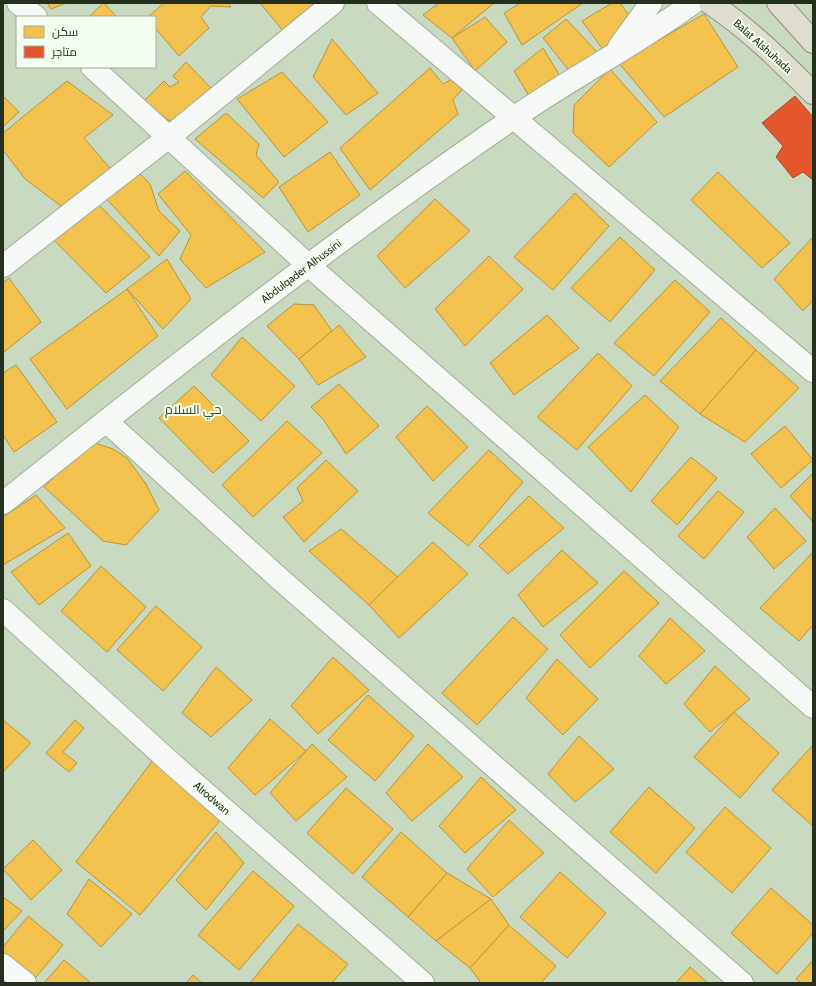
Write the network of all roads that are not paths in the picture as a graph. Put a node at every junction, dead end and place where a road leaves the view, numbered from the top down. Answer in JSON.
{"nodes":[{"id":1,"x":18,"y":3,"type":"edge"},
{"id":2,"x":333,"y":3,"type":"edge"},
{"id":3,"x":378,"y":3,"type":"edge"},
{"id":4,"x":651,"y":3,"type":"edge"},
{"id":5,"x":693,"y":3,"type":"edge"},
{"id":6,"x":710,"y":3,"type":"edge"},
{"id":7,"x":778,"y":3,"type":"edge"},
{"id":8,"x":35,"y":16,"type":"edge"},
{"id":9,"x":813,"y":42,"type":"edge"},
{"id":10,"x":612,"y":56,"type":"junction"},
{"id":11,"x":93,"y":68,"type":"edge"},
{"id":12,"x":813,"y":93,"type":"edge"},
{"id":13,"x":514,"y":118,"type":"junction"},
{"id":14,"x":169,"y":136,"type":"junction"},
{"id":15,"x":307,"y":264,"type":"junction"},
{"id":16,"x":3,"y":266,"type":"edge"},
{"id":17,"x":813,"y":371,"type":"edge"},
{"id":18,"x":106,"y":421,"type":"junction"},
{"id":19,"x":3,"y":503,"type":"edge"},
{"id":20,"x":3,"y":610,"type":"edge"},
{"id":21,"x":813,"y":707,"type":"edge"},
{"id":22,"x":3,"y":965,"type":"edge"},
{"id":23,"x":25,"y":983,"type":"edge"},
{"id":24,"x":423,"y":983,"type":"edge"},
{"id":25,"x":742,"y":983,"type":"edge"}],
"edges":[{"from":1,"to":8,"type":"street"},
{"from":2,"to":14,"type":"street"},
{"from":3,"to":13,"type":"street"},
{"from":4,"to":10,"type":"street","name":"Abdulqader Alhussini"},
{"from":5,"to":10,"type":"street","name":"Abdulqader Alhussini"},
{"from":6,"to":12,"type":"main road","name":"Balat Alshuhada"},
{"from":7,"to":9,"type":"main road"},
{"from":10,"to":13,"type":"street","name":"Abdulqader Alhussini"},
{"from":11,"to":14,"type":"street"},
{"from":13,"to":15,"type":"street","name":"Abdulqader Alhussini"},
{"from":13,"to":17,"type":"street"},
{"from":14,"to":15,"type":"street"},
{"from":14,"to":16,"type":"street"},
{"from":15,"to":18,"type":"street","name":"Abdulqader Alhussini"},
{"from":15,"to":21,"type":"street"},
{"from":18,"to":19,"type":"street","name":"Abdulqader Alhussini"},
{"from":18,"to":25,"type":"street"},
{"from":20,"to":24,"type":"street","name":"Alrodwan"},
{"from":22,"to":23,"type":"street"}]}
